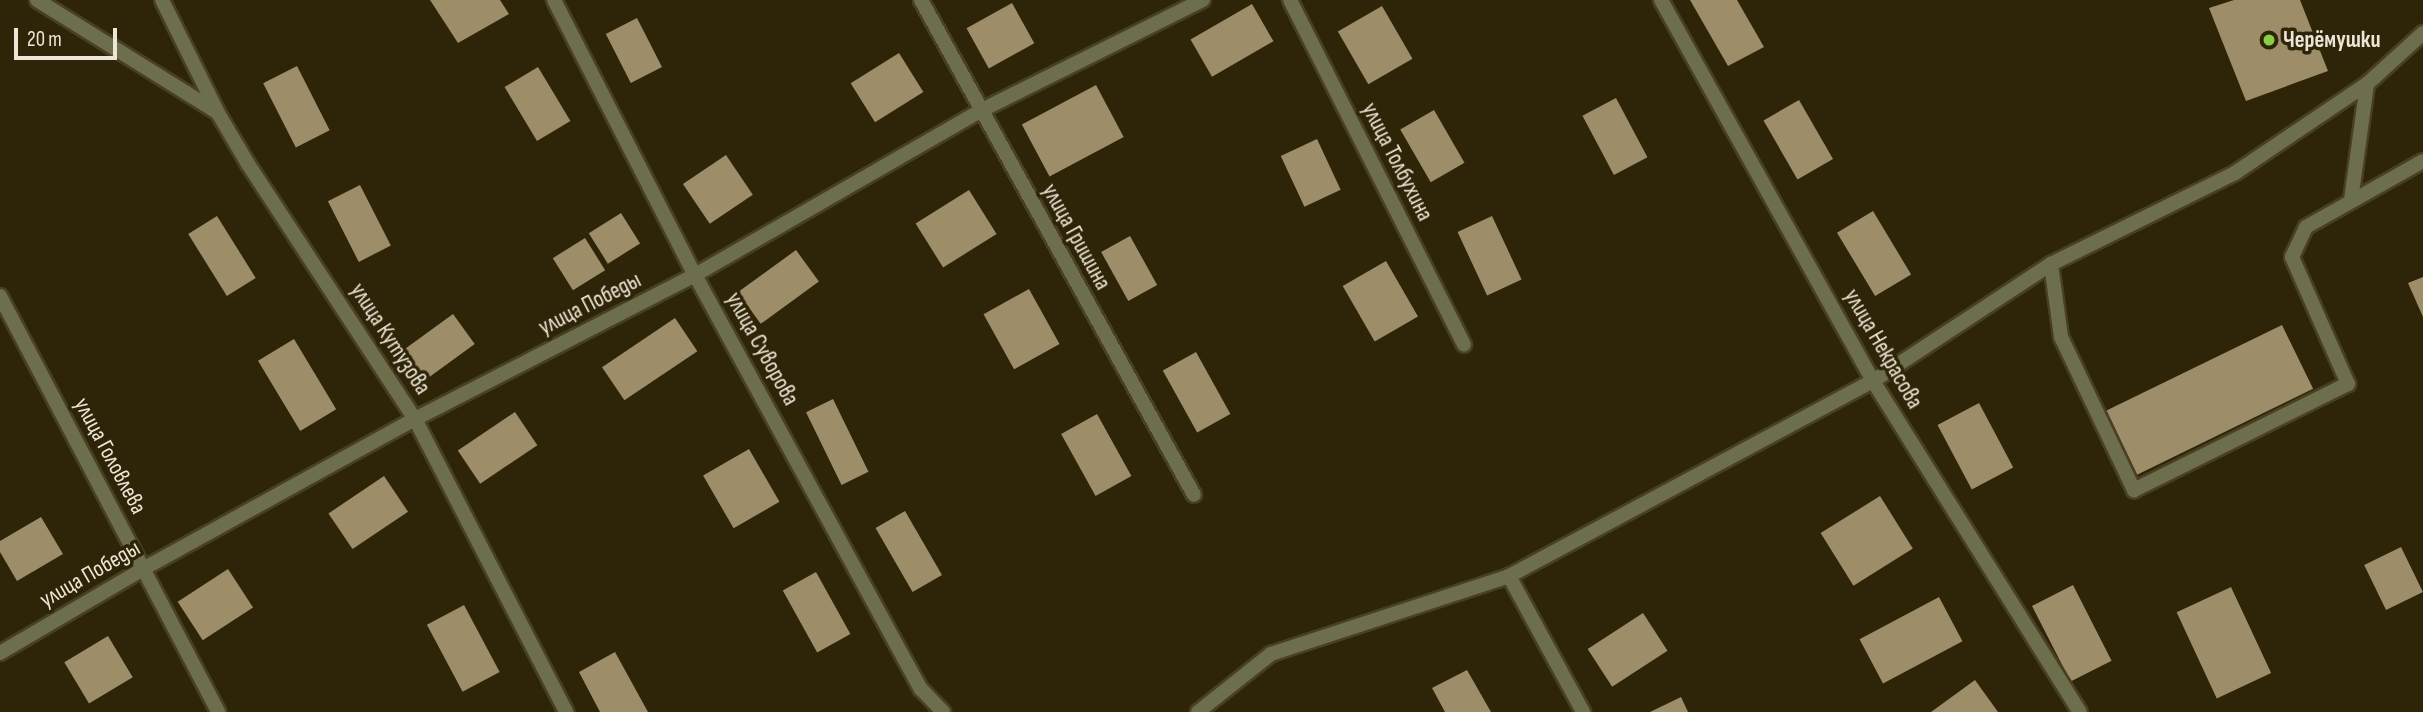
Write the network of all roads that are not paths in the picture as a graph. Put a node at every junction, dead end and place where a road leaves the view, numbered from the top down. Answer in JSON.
{"nodes":[{"id":1,"x":37,"y":0,"type":"edge"},
{"id":2,"x":162,"y":0,"type":"edge"},
{"id":3,"x":554,"y":0,"type":"edge"},
{"id":4,"x":921,"y":0,"type":"edge"},
{"id":5,"x":1203,"y":0,"type":"edge"},
{"id":6,"x":1290,"y":0,"type":"edge"},
{"id":7,"x":1661,"y":0,"type":"edge"},
{"id":8,"x":2423,"y":33,"type":"edge"},
{"id":9,"x":2367,"y":83,"type":"junction"},
{"id":10,"x":980,"y":111,"type":"junction"},
{"id":11,"x":218,"y":113,"type":"junction"},
{"id":12,"x":2423,"y":161,"type":"edge"},
{"id":13,"x":2351,"y":200,"type":"junction"},
{"id":14,"x":2051,"y":264,"type":"junction"},
{"id":15,"x":695,"y":275,"type":"junction"},
{"id":16,"x":0,"y":296,"type":"edge"},
{"id":17,"x":1464,"y":345,"type":"dead end"},
{"id":18,"x":1873,"y":381,"type":"junction"},
{"id":19,"x":415,"y":419,"type":"junction"},
{"id":20,"x":1194,"y":495,"type":"dead end"},
{"id":21,"x":143,"y":569,"type":"junction"},
{"id":22,"x":1509,"y":576,"type":"junction"},
{"id":23,"x":0,"y":653,"type":"edge"},
{"id":24,"x":218,"y":712,"type":"edge"},
{"id":25,"x":566,"y":712,"type":"edge"},
{"id":26,"x":943,"y":712,"type":"edge"},
{"id":27,"x":1198,"y":712,"type":"edge"},
{"id":28,"x":1583,"y":712,"type":"edge"},
{"id":29,"x":2080,"y":712,"type":"edge"}],
"edges":[{"from":1,"to":11,"type":"street"},
{"from":2,"to":11,"type":"street","name":"улица Кутузова"},
{"from":3,"to":15,"type":"street","name":"улица Суворова"},
{"from":4,"to":10,"type":"street","name":"улица Гришина"},
{"from":5,"to":10,"type":"street","name":"улица Победы"},
{"from":6,"to":17,"type":"street","name":"улица Толбухина"},
{"from":7,"to":18,"type":"street","name":"улица Некрасова"},
{"from":8,"to":9,"type":"street"},
{"from":9,"to":13,"type":"street"},
{"from":9,"to":14,"type":"street"},
{"from":10,"to":15,"type":"street","name":"улица Победы"},
{"from":10,"to":20,"type":"street","name":"улица Гришина"},
{"from":11,"to":19,"type":"street","name":"улица Кутузова"},
{"from":12,"to":13,"type":"street"},
{"from":13,"to":14,"type":"street"},
{"from":14,"to":18,"type":"street"},
{"from":15,"to":19,"type":"street","name":"улица Победы"},
{"from":15,"to":26,"type":"street","name":"улица Суворова"},
{"from":16,"to":21,"type":"street","name":"улица Головлева"},
{"from":18,"to":22,"type":"street"},
{"from":18,"to":29,"type":"street","name":"улица Некрасова"},
{"from":19,"to":21,"type":"street","name":"улица Победы"},
{"from":19,"to":25,"type":"street","name":"улица Кутузова"},
{"from":21,"to":23,"type":"street","name":"улица Победы"},
{"from":21,"to":24,"type":"street","name":"улица Головлева"},
{"from":22,"to":27,"type":"street"},
{"from":22,"to":28,"type":"street"}]}
